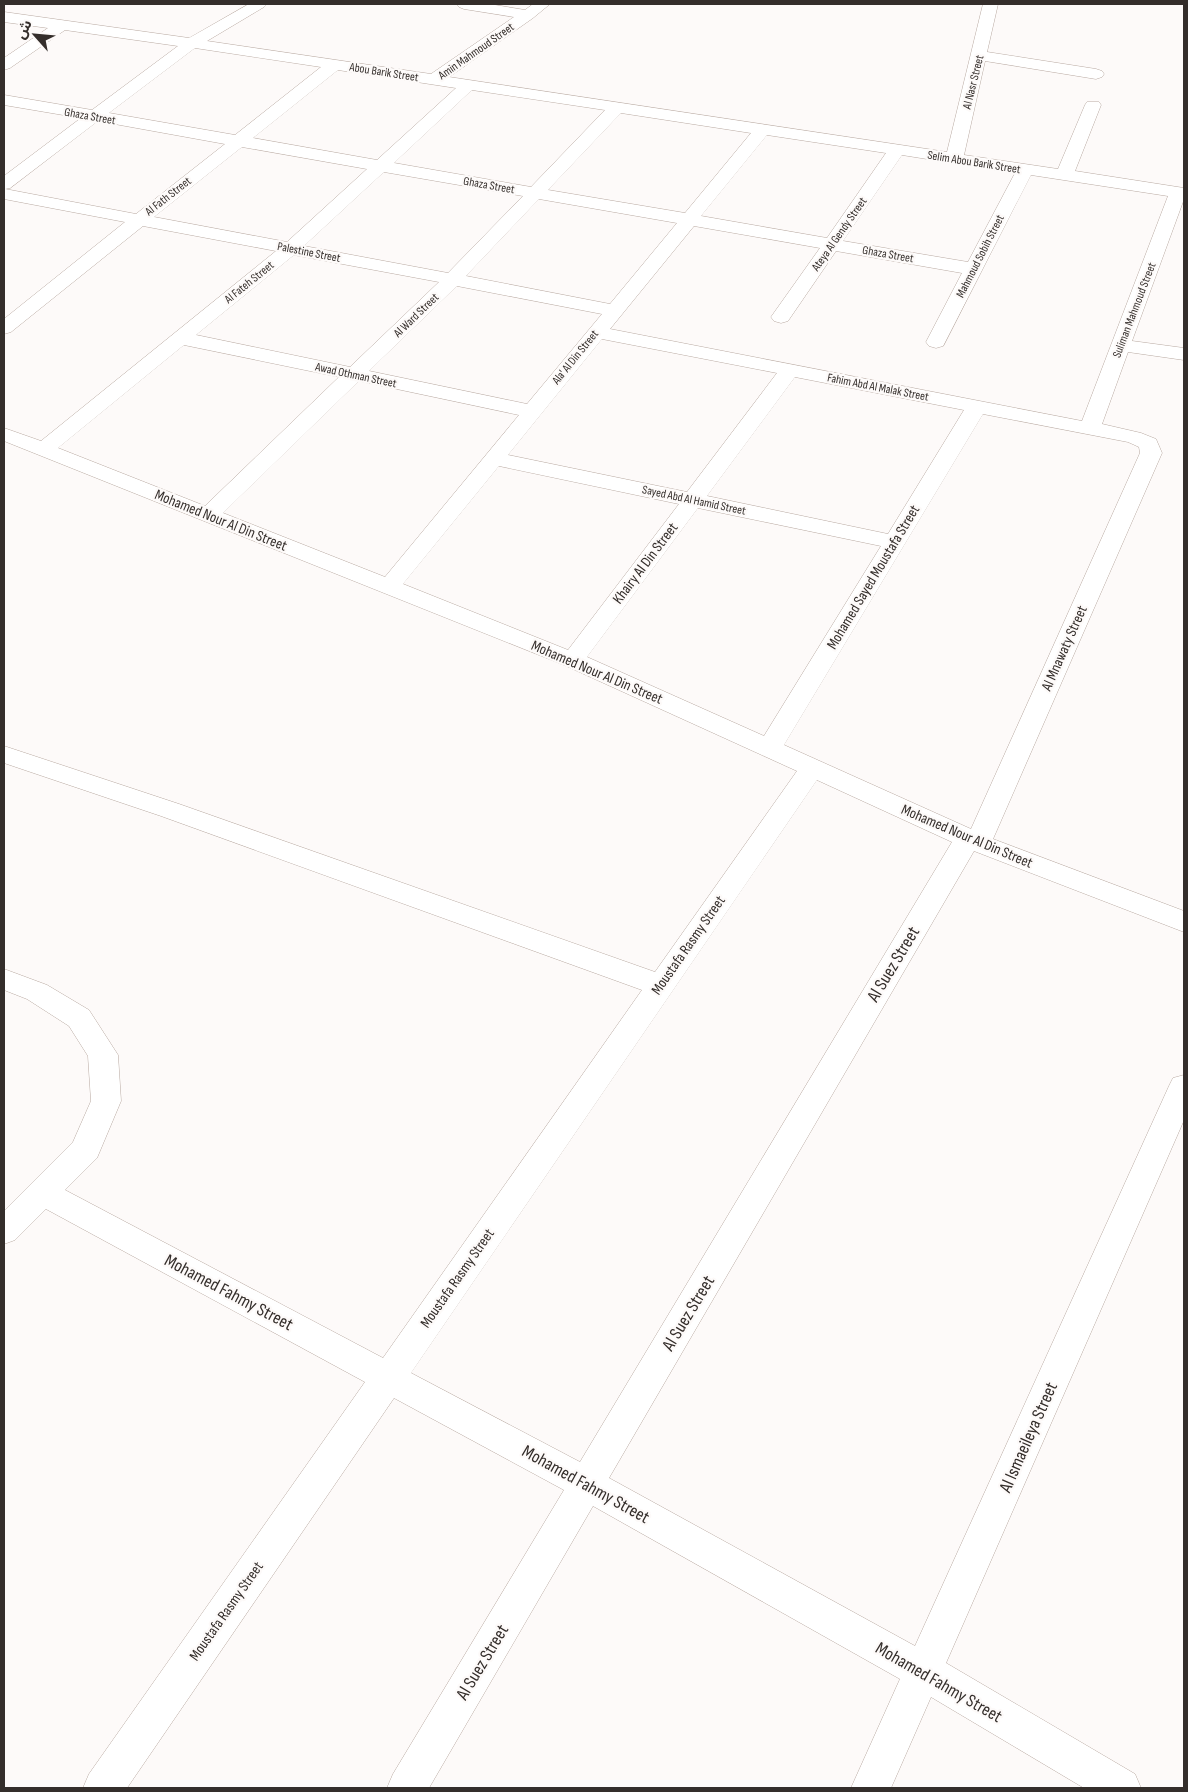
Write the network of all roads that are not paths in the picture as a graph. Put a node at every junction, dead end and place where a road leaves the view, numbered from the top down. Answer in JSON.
{"nodes":[{"id":1,"x":11,"y":4,"type":"edge"},
{"id":2,"x":259,"y":4,"type":"edge"},
{"id":3,"x":464,"y":4,"type":"edge"},
{"id":4,"x":543,"y":4,"type":"edge"},
{"id":5,"x":991,"y":4,"type":"edge"},
{"id":6,"x":4,"y":7,"type":"edge"},
{"id":7,"x":528,"y":15,"type":"junction"},
{"id":8,"x":4,"y":17,"type":"edge"},
{"id":9,"x":62,"y":25,"type":"junction"},
{"id":10,"x":192,"y":43,"type":"junction"},
{"id":11,"x":979,"y":55,"type":"junction"},
{"id":12,"x":4,"y":65,"type":"edge"},
{"id":13,"x":334,"y":65,"type":"junction"},
{"id":14,"x":1096,"y":74,"type":"dead end"},
{"id":15,"x":434,"y":80,"type":"junction"},
{"id":16,"x":468,"y":85,"type":"junction"},
{"id":17,"x":4,"y":100,"type":"edge"},
{"id":18,"x":1093,"y":105,"type":"dead end"},
{"id":19,"x":617,"y":107,"type":"junction"},
{"id":20,"x":94,"y":116,"type":"junction"},
{"id":21,"x":763,"y":129,"type":"junction"},
{"id":22,"x":237,"y":141,"type":"junction"},
{"id":23,"x":896,"y":151,"type":"junction"},
{"id":24,"x":954,"y":159,"type":"junction"},
{"id":25,"x":380,"y":166,"type":"junction"},
{"id":26,"x":1025,"y":170,"type":"junction"},
{"id":27,"x":1064,"y":176,"type":"junction"},
{"id":28,"x":4,"y":184,"type":"edge"},
{"id":29,"x":534,"y":193,"type":"junction"},
{"id":30,"x":1181,"y":193,"type":"edge"},
{"id":31,"x":4,"y":194,"type":"edge"},
{"id":32,"x":138,"y":220,"type":"junction"},
{"id":33,"x":688,"y":220,"type":"junction"},
{"id":34,"x":831,"y":245,"type":"junction"},
{"id":35,"x":290,"y":248,"type":"junction"},
{"id":36,"x":974,"y":269,"type":"junction"},
{"id":37,"x":453,"y":279,"type":"junction"},
{"id":38,"x":614,"y":310,"type":"junction"},
{"id":39,"x":781,"y":317,"type":"dead end"},
{"id":40,"x":4,"y":328,"type":"edge"},
{"id":41,"x":596,"y":332,"type":"junction"},
{"id":42,"x":180,"y":338,"type":"junction"},
{"id":43,"x":936,"y":342,"type":"dead end"},
{"id":44,"x":1121,"y":345,"type":"junction"},
{"id":45,"x":1184,"y":354,"type":"edge"},
{"id":46,"x":790,"y":370,"type":"junction"},
{"id":47,"x":354,"y":374,"type":"junction"},
{"id":48,"x":976,"y":406,"type":"junction"},
{"id":49,"x":532,"y":411,"type":"junction"},
{"id":50,"x":1090,"y":428,"type":"junction"},
{"id":51,"x":4,"y":434,"type":"edge"},
{"id":52,"x":43,"y":450,"type":"junction"},
{"id":53,"x":1151,"y":453,"type":"joint"},
{"id":54,"x":494,"y":459,"type":"junction"},
{"id":55,"x":692,"y":500,"type":"junction"},
{"id":56,"x":208,"y":515,"type":"junction"},
{"id":57,"x":895,"y":542,"type":"junction"},
{"id":58,"x":389,"y":588,"type":"junction"},
{"id":59,"x":573,"y":660,"type":"junction"},
{"id":60,"x":769,"y":749,"type":"junction"},
{"id":61,"x":4,"y":754,"type":"edge"},
{"id":62,"x":812,"y":768,"type":"junction"},
{"id":63,"x":973,"y":841,"type":"junction"},
{"id":64,"x":1184,"y":922,"type":"edge"},
{"id":65,"x":4,"y":979,"type":"edge"},
{"id":66,"x":660,"y":985,"type":"junction"},
{"id":67,"x":1184,"y":1086,"type":"edge"},
{"id":68,"x":44,"y":1193,"type":"junction"},
{"id":69,"x":4,"y":1231,"type":"edge"},
{"id":70,"x":388,"y":1378,"type":"junction"},
{"id":71,"x":587,"y":1484,"type":"junction"},
{"id":72,"x":923,"y":1671,"type":"junction"},
{"id":73,"x":103,"y":1788,"type":"edge"},
{"id":74,"x":407,"y":1788,"type":"edge"},
{"id":75,"x":871,"y":1788,"type":"edge"},
{"id":76,"x":1121,"y":1788,"type":"edge"}],
"edges":[{"from":1,"to":6,"type":"street"},
{"from":2,"to":10,"type":"street"},
{"from":3,"to":7,"type":"street"},
{"from":4,"to":7,"type":"street","name":"Amin Mahmoud Street"},
{"from":5,"to":11,"type":"street","name":"Al Nasr Street"},
{"from":7,"to":15,"type":"street","name":"Amin Mahmoud Street"},
{"from":8,"to":9,"type":"street","name":"Abou Barik Street"},
{"from":9,"to":10,"type":"street","name":"Abou Barik Street"},
{"from":9,"to":12,"type":"street"},
{"from":10,"to":13,"type":"street","name":"Abou Barik Street"},
{"from":10,"to":20,"type":"street"},
{"from":11,"to":14,"type":"street"},
{"from":11,"to":24,"type":"street","name":"Al Nasr Street"},
{"from":13,"to":15,"type":"street","name":"Abou Barik Street"},
{"from":13,"to":22,"type":"street","name":"Al Fath Street"},
{"from":15,"to":16,"type":"street","name":"Abou Barik Street"},
{"from":16,"to":19,"type":"street","name":"Abou Barik Street"},
{"from":16,"to":25,"type":"street","name":"Al Fateh Street"},
{"from":17,"to":20,"type":"street","name":"Ghaza Street"},
{"from":18,"to":27,"type":"street"},
{"from":19,"to":21,"type":"street","name":"Abou Barik Street"},
{"from":19,"to":29,"type":"street","name":"Al Ward Street"},
{"from":20,"to":22,"type":"street","name":"Ghaza Street"},
{"from":20,"to":28,"type":"street"},
{"from":21,"to":23,"type":"street","name":"Selim Abou Barik Street"},
{"from":21,"to":33,"type":"street","name":"Ala' Al Din Street"},
{"from":22,"to":25,"type":"street","name":"Ghaza Street"},
{"from":22,"to":32,"type":"street","name":"Al Fath Street"},
{"from":23,"to":24,"type":"street","name":"Selim Abou Barik Street"},
{"from":23,"to":34,"type":"street","name":"Ateya Al Gendy Street"},
{"from":24,"to":26,"type":"street","name":"Selim Abou Barik Street"},
{"from":25,"to":29,"type":"street","name":"Ghaza Street"},
{"from":25,"to":35,"type":"street","name":"Al Fateh Street"},
{"from":26,"to":27,"type":"street","name":"Selim Abou Barik Street"},
{"from":26,"to":36,"type":"street","name":"Mahmoud Sobih Street"},
{"from":27,"to":30,"type":"street","name":"Selim Abou Barik Street"},
{"from":29,"to":33,"type":"street","name":"Ghaza Street"},
{"from":29,"to":37,"type":"street","name":"Al Ward Street"},
{"from":30,"to":44,"type":"street","name":"Suliman Mahmoud Street"},
{"from":31,"to":32,"type":"street","name":"Palestine Street"},
{"from":32,"to":35,"type":"street","name":"Palestine Street"},
{"from":32,"to":40,"type":"street","name":"Al Fath Street"},
{"from":33,"to":34,"type":"street","name":"Ghaza Street"},
{"from":33,"to":38,"type":"street","name":"Ala' Al Din Street"},
{"from":34,"to":36,"type":"street","name":"Ghaza Street"},
{"from":34,"to":39,"type":"street","name":"Ateya Al Gendy Street"},
{"from":35,"to":37,"type":"street","name":"Palestine Street"},
{"from":35,"to":42,"type":"street","name":"Al Fateh Street"},
{"from":36,"to":43,"type":"street","name":"Mahmoud Sobih Street"},
{"from":37,"to":38,"type":"street","name":"Palestine Street"},
{"from":37,"to":47,"type":"street","name":"Al Ward Street"},
{"from":38,"to":41,"type":"street","name":"Ala' Al Din Street"},
{"from":41,"to":46,"type":"street","name":"Fahim Abd Al Malak Street"},
{"from":41,"to":49,"type":"street","name":"Ala' Al Din Street"},
{"from":42,"to":47,"type":"street","name":"Awad Othman Street"},
{"from":42,"to":52,"type":"street","name":"Al Fateh Street"},
{"from":44,"to":45,"type":"street"},
{"from":44,"to":50,"type":"street","name":"Suliman Mahmoud Street"},
{"from":46,"to":48,"type":"street","name":"Fahim Abd Al Malak Street"},
{"from":46,"to":55,"type":"street","name":"Khairy Al Din Street"},
{"from":47,"to":49,"type":"street","name":"Awad Othman Street"},
{"from":47,"to":56,"type":"street","name":"Al Ward Street"},
{"from":48,"to":50,"type":"street","name":"Fahim Abd Al Malak Street"},
{"from":48,"to":57,"type":"street","name":"Mohamed Sayed Moustafa Street"},
{"from":49,"to":54,"type":"street","name":"Ala' Al Din Street"},
{"from":50,"to":53,"type":"street","name":"Fahim Abd Al Malak Street"},
{"from":51,"to":52,"type":"street","name":"Mohamed Nour Al Din Street"},
{"from":52,"to":56,"type":"street","name":"Mohamed Nour Al Din Street"},
{"from":53,"to":63,"type":"street","name":"Al Mnawaty Street"},
{"from":54,"to":55,"type":"street","name":"Sayed Abd Al Hamid Street"},
{"from":54,"to":58,"type":"street","name":"Ala' Al Din Street"},
{"from":55,"to":57,"type":"street","name":"Sayed Abd Al Hamid Street"},
{"from":55,"to":59,"type":"street","name":"Khairy Al Din Street"},
{"from":56,"to":58,"type":"street","name":"Mohamed Nour Al Din Street"},
{"from":57,"to":60,"type":"street","name":"Mohamed Sayed Moustafa Street"},
{"from":58,"to":59,"type":"street","name":"Mohamed Nour Al Din Street"},
{"from":59,"to":60,"type":"street","name":"Mohamed Nour Al Din Street"},
{"from":60,"to":62,"type":"street","name":"Mohamed Nour Al Din Street"},
{"from":61,"to":66,"type":"street"},
{"from":62,"to":63,"type":"street","name":"Mohamed Nour Al Din Street"},
{"from":62,"to":66,"type":"street","name":"Moustafa Rasmy Street"},
{"from":63,"to":64,"type":"street","name":"Mohamed Nour Al Din Street"},
{"from":63,"to":71,"type":"street","name":"Al Suez Street"},
{"from":65,"to":68,"type":"street"},
{"from":66,"to":70,"type":"street","name":"Moustafa Rasmy Street"},
{"from":67,"to":72,"type":"street","name":"Al Ismaeileya Street"},
{"from":68,"to":69,"type":"street"},
{"from":68,"to":70,"type":"street","name":"Mohamed Fahmy Street"},
{"from":70,"to":71,"type":"street","name":"Mohamed Fahmy Street"},
{"from":70,"to":73,"type":"street","name":"Moustafa Rasmy Street"},
{"from":71,"to":72,"type":"street","name":"Mohamed Fahmy Street"},
{"from":71,"to":74,"type":"street","name":"Al Suez Street"},
{"from":72,"to":75,"type":"street","name":"Al Ismaeileya Street"},
{"from":72,"to":76,"type":"street","name":"Mohamed Fahmy Street"}]}
